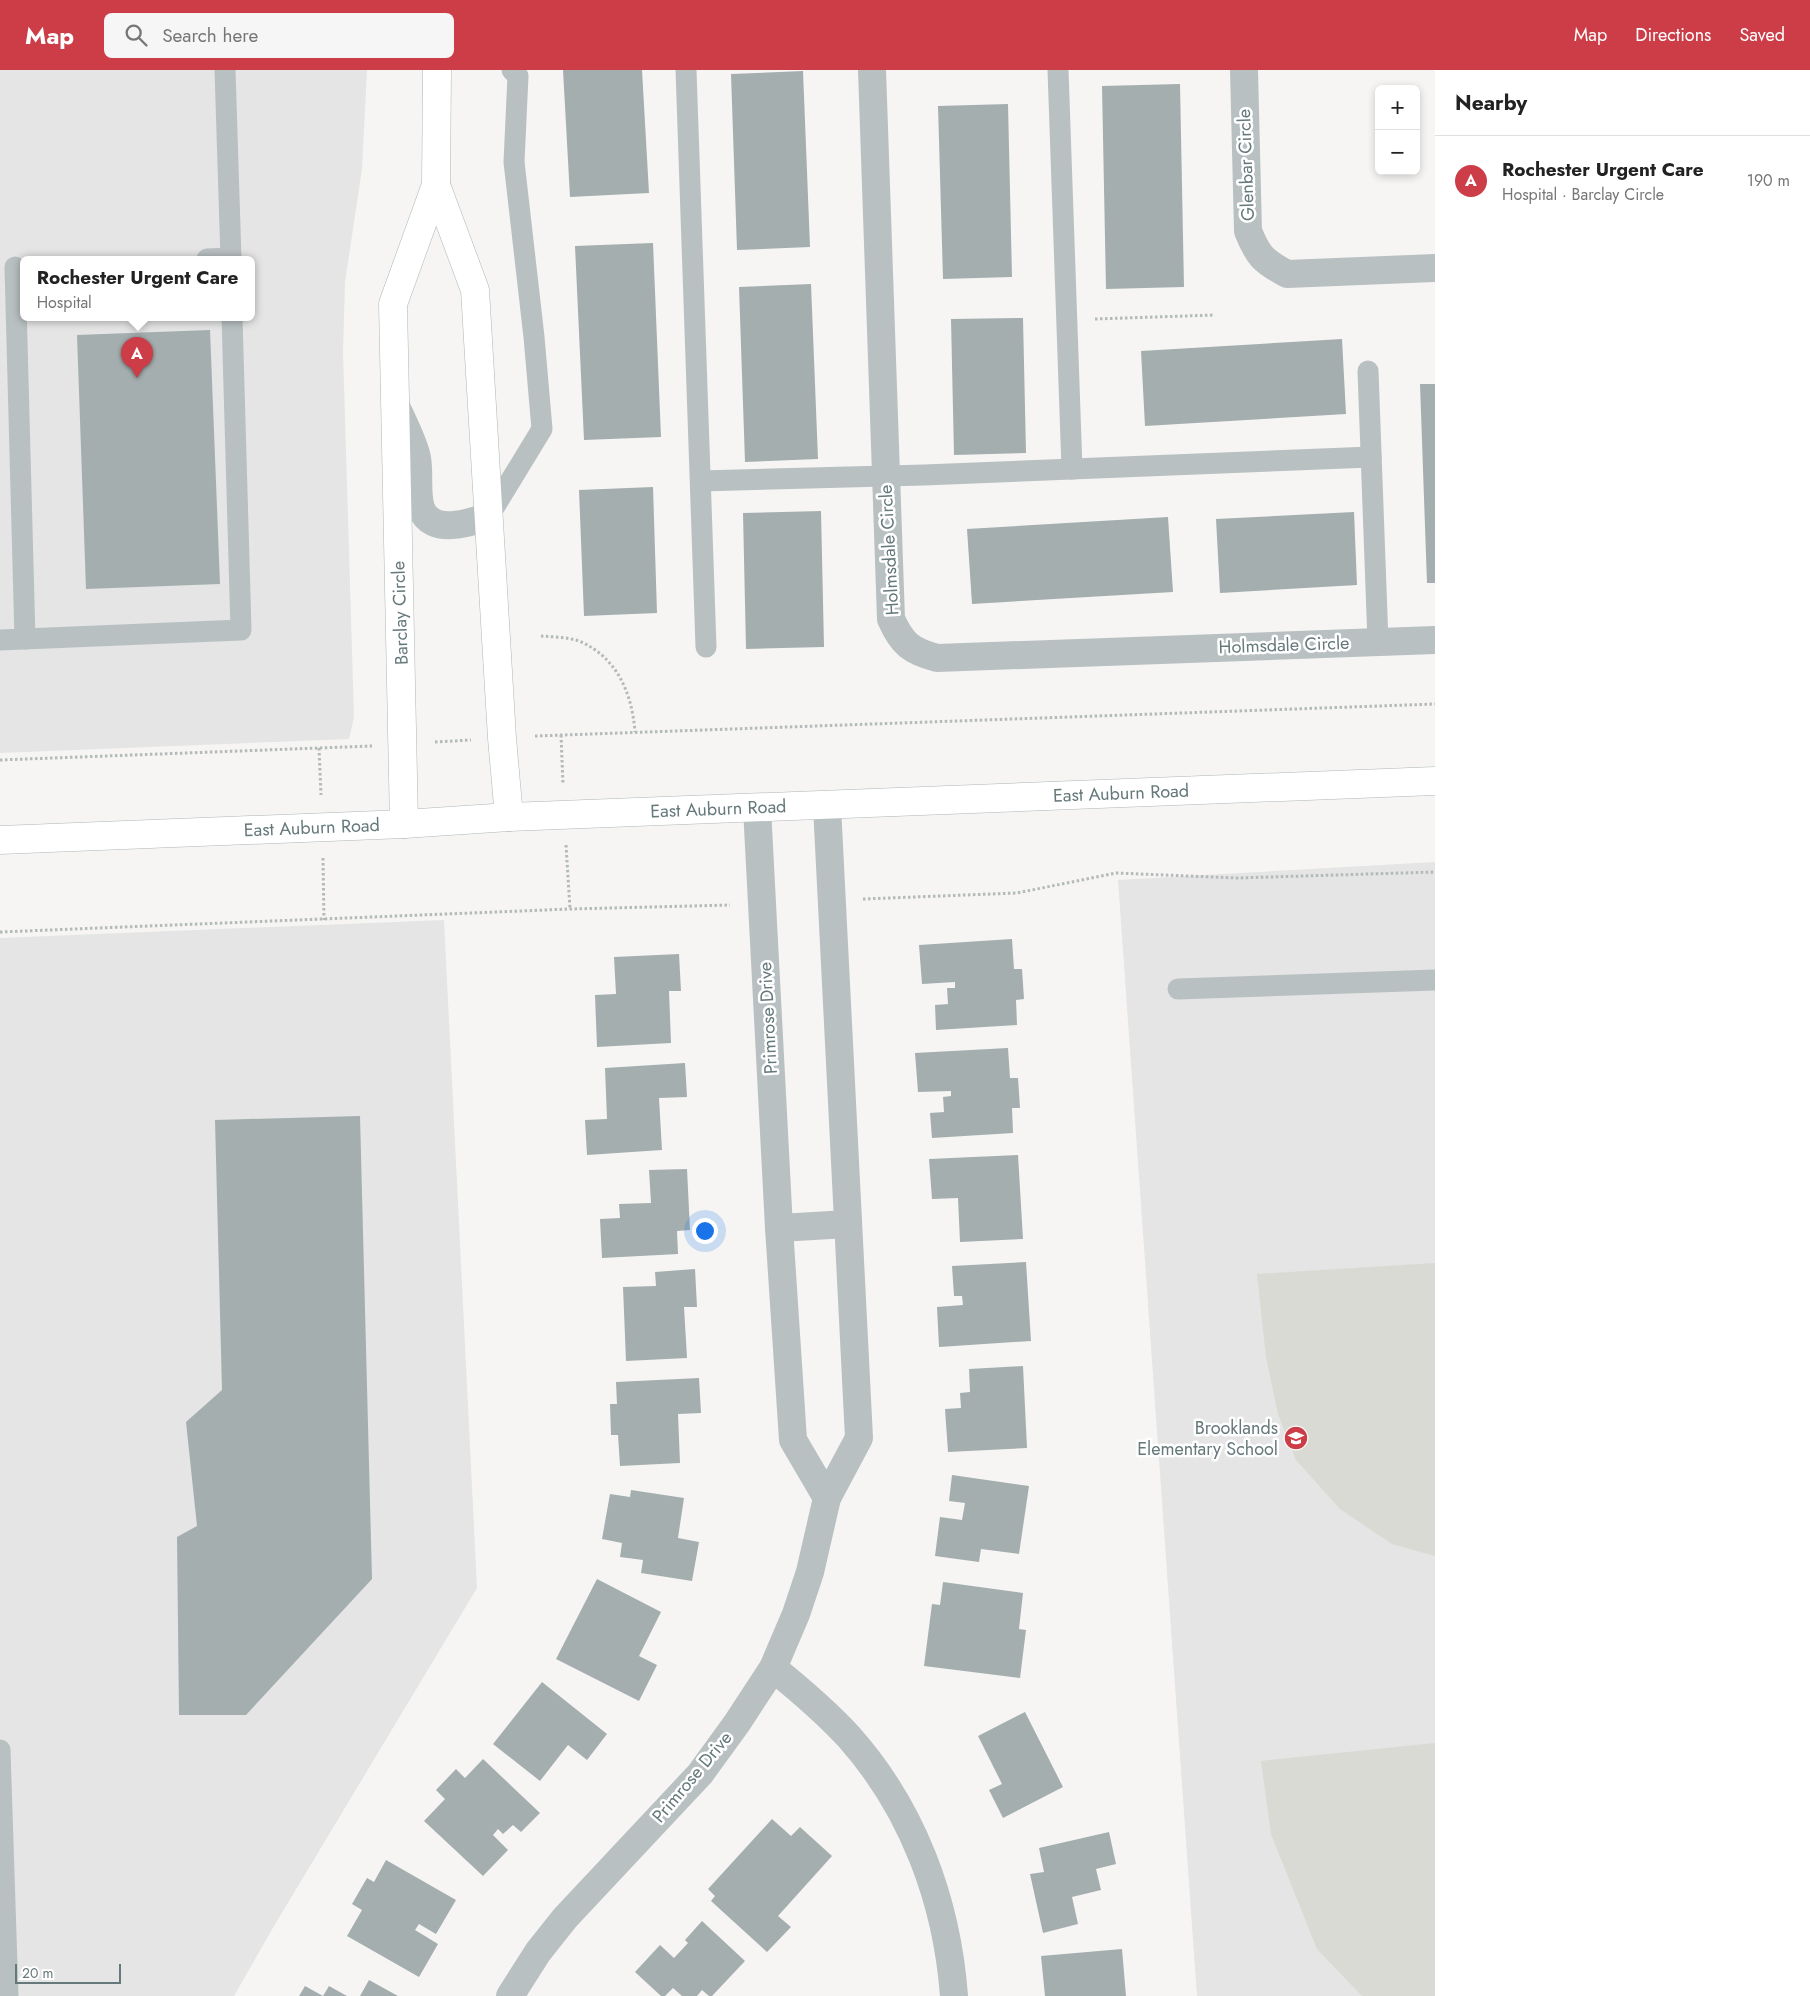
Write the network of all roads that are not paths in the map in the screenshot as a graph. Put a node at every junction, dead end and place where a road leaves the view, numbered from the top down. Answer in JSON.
{"nodes":[{"id":1,"x":225,"y":70,"type":"edge"},
{"id":2,"x":437,"y":70,"type":"edge"},
{"id":3,"x":512,"y":70,"type":"edge"},
{"id":4,"x":686,"y":70,"type":"edge"},
{"id":5,"x":872,"y":70,"type":"edge"},
{"id":6,"x":1058,"y":70,"type":"edge"},
{"id":7,"x":1244,"y":70,"type":"edge"},
{"id":8,"x":436,"y":186,"type":"junction"},
{"id":9,"x":231,"y":256,"type":"edge"},
{"id":10,"x":13,"y":267,"type":"edge"},
{"id":11,"x":1435,"y":268,"type":"edge"},
{"id":12,"x":232,"y":321,"type":"edge"},
{"id":13,"x":1368,"y":371,"type":"dead end"},
{"id":14,"x":395,"y":403,"type":"junction"},
{"id":15,"x":1371,"y":457,"type":"junction"},
{"id":16,"x":1072,"y":469,"type":"junction"},
{"id":17,"x":886,"y":476,"type":"junction"},
{"id":18,"x":701,"y":480,"type":"junction"},
{"id":19,"x":489,"y":516,"type":"junction"},
{"id":20,"x":25,"y":639,"type":"junction"},
{"id":21,"x":0,"y":640,"type":"edge"},
{"id":22,"x":1435,"y":640,"type":"edge"},
{"id":23,"x":1378,"y":642,"type":"junction"},
{"id":24,"x":706,"y":647,"type":"dead end"},
{"id":25,"x":1435,"y":781,"type":"edge"},
{"id":26,"x":826,"y":806,"type":"junction"},
{"id":27,"x":757,"y":808,"type":"junction"},
{"id":28,"x":509,"y":817,"type":"junction"},
{"id":29,"x":404,"y":824,"type":"junction"},
{"id":30,"x":0,"y":840,"type":"edge"},
{"id":31,"x":1435,"y":980,"type":"edge"},
{"id":32,"x":1178,"y":989,"type":"dead end"},
{"id":33,"x":848,"y":1224,"type":"junction"},
{"id":34,"x":779,"y":1228,"type":"junction"},
{"id":35,"x":826,"y":1498,"type":"junction"},
{"id":36,"x":773,"y":1668,"type":"junction"},
{"id":37,"x":0,"y":1750,"type":"edge"},
{"id":38,"x":8,"y":1996,"type":"edge"},
{"id":39,"x":510,"y":1996,"type":"edge"},
{"id":40,"x":954,"y":1996,"type":"edge"}],
"edges":[{"from":1,"to":9,"type":"lane"},
{"from":2,"to":8,"type":"main road","name":"Barclay Circle"},
{"from":3,"to":19,"type":"lane"},
{"from":4,"to":18,"type":"lane"},
{"from":5,"to":17,"type":"street","name":"Holmsdale Circle"},
{"from":6,"to":16,"type":"lane"},
{"from":7,"to":11,"type":"street","name":"Glenbar Circle"},
{"from":8,"to":14,"type":"main road","name":"Barclay Circle"},
{"from":8,"to":19,"type":"main road","name":"Barclay Circle"},
{"from":10,"to":20,"type":"lane"},
{"from":12,"to":20,"type":"lane"},
{"from":13,"to":15,"type":"lane"},
{"from":14,"to":19,"type":"street","name":"Barclay Circle"},
{"from":14,"to":29,"type":"main road","name":"Barclay Circle"},
{"from":15,"to":16,"type":"lane"},
{"from":15,"to":23,"type":"lane"},
{"from":16,"to":17,"type":"lane"},
{"from":17,"to":18,"type":"lane"},
{"from":17,"to":23,"type":"street","name":"Holmsdale Circle"},
{"from":18,"to":24,"type":"lane"},
{"from":19,"to":28,"type":"main road","name":"Barclay Circle"},
{"from":20,"to":21,"type":"lane"},
{"from":22,"to":23,"type":"street","name":"Holmsdale Circle"},
{"from":25,"to":26,"type":"main road","name":"East Auburn Road"},
{"from":26,"to":27,"type":"main road","name":"East Auburn Road"},
{"from":26,"to":33,"type":"street","name":"Primrose Drive"},
{"from":27,"to":28,"type":"main road","name":"East Auburn Road"},
{"from":27,"to":34,"type":"street","name":"Primrose Drive"},
{"from":28,"to":29,"type":"main road","name":"East Auburn Road"},
{"from":29,"to":30,"type":"main road","name":"East Auburn Road"},
{"from":31,"to":32,"type":"lane"},
{"from":33,"to":34,"type":"street"},
{"from":33,"to":35,"type":"street","name":"Primrose Drive"},
{"from":34,"to":35,"type":"street","name":"Primrose Drive"},
{"from":35,"to":36,"type":"street","name":"Primrose Drive"},
{"from":36,"to":39,"type":"street","name":"Primrose Drive"},
{"from":36,"to":40,"type":"street"},
{"from":37,"to":38,"type":"lane"}]}
